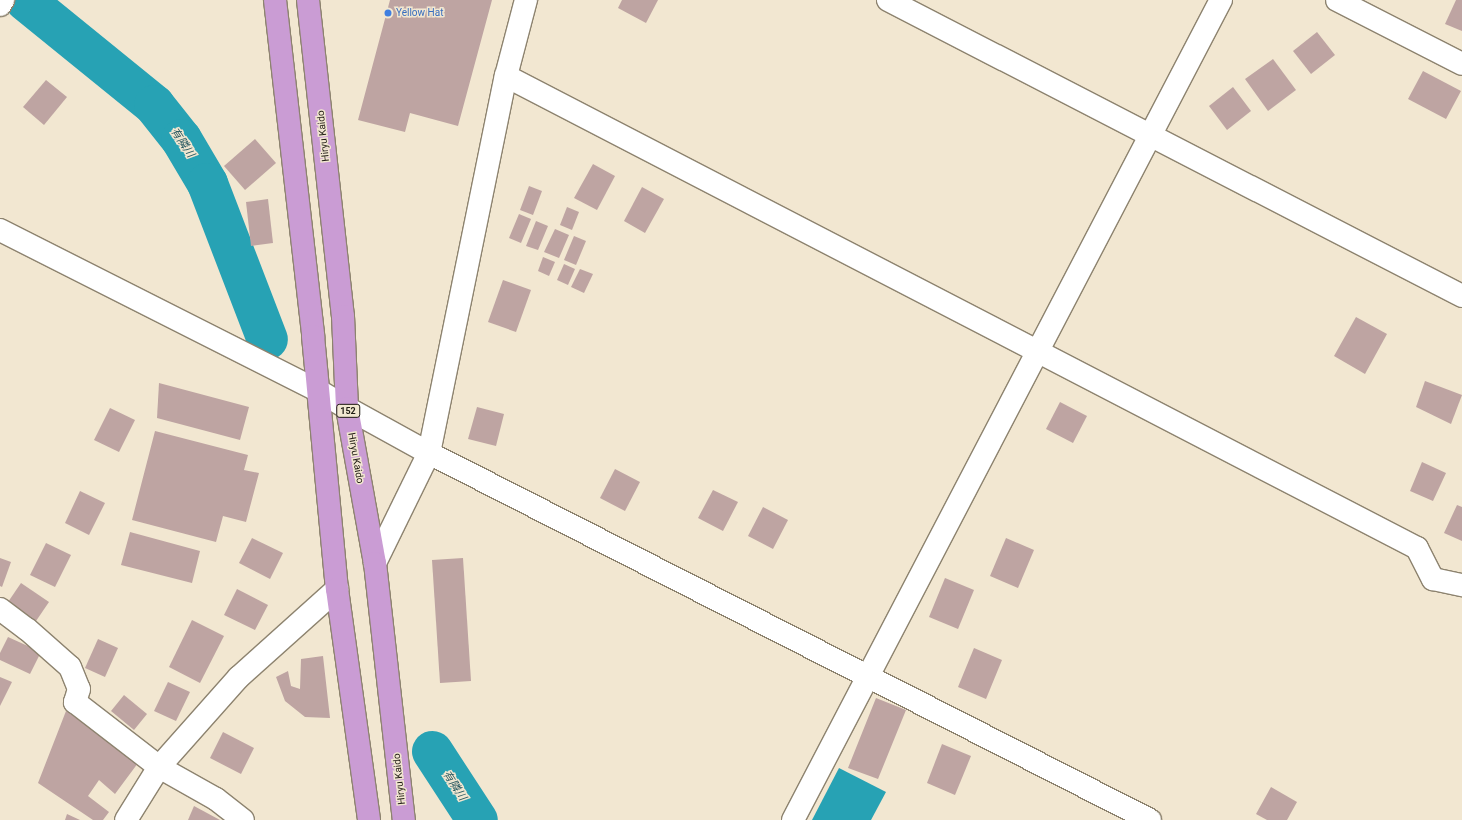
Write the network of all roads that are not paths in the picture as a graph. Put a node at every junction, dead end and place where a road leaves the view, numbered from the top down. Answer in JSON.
{"nodes":[{"id":1,"x":3,"y":0,"type":"edge"},
{"id":2,"x":275,"y":0,"type":"edge"},
{"id":3,"x":308,"y":0,"type":"edge"},
{"id":4,"x":526,"y":0,"type":"edge"},
{"id":5,"x":888,"y":0,"type":"edge"},
{"id":6,"x":1221,"y":0,"type":"edge"},
{"id":7,"x":1337,"y":0,"type":"edge"},
{"id":8,"x":0,"y":5,"type":"edge"},
{"id":9,"x":1462,"y":64,"type":"edge"},
{"id":10,"x":506,"y":76,"type":"junction"},
{"id":11,"x":1151,"y":136,"type":"junction"},
{"id":12,"x":0,"y":230,"type":"edge"},
{"id":13,"x":1462,"y":296,"type":"edge"},
{"id":14,"x":1039,"y":352,"type":"junction"},
{"id":15,"x":319,"y":391,"type":"junction"},
{"id":16,"x":347,"y":408,"type":"junction"},
{"id":17,"x":429,"y":453,"type":"junction"},
{"id":18,"x":375,"y":563,"type":"junction"},
{"id":19,"x":1462,"y":585,"type":"edge"},
{"id":20,"x":337,"y":590,"type":"junction"},
{"id":21,"x":0,"y":609,"type":"edge"},
{"id":22,"x":870,"y":676,"type":"junction"},
{"id":23,"x":160,"y":767,"type":"junction"},
{"id":24,"x":126,"y":820,"type":"edge"},
{"id":25,"x":243,"y":820,"type":"edge"},
{"id":26,"x":369,"y":820,"type":"edge"},
{"id":27,"x":404,"y":820,"type":"edge"},
{"id":28,"x":794,"y":820,"type":"edge"},
{"id":29,"x":1150,"y":820,"type":"edge"}],
"edges":[{"from":1,"to":8,"type":"street"},
{"from":2,"to":15,"type":"highway","number":"152"},
{"from":3,"to":16,"type":"highway","name":"Hiryu Kaido","number":"152"},
{"from":4,"to":10,"type":"street"},
{"from":5,"to":11,"type":"street"},
{"from":6,"to":11,"type":"street"},
{"from":7,"to":9,"type":"street"},
{"from":10,"to":14,"type":"street"},
{"from":10,"to":17,"type":"street"},
{"from":11,"to":13,"type":"street"},
{"from":11,"to":14,"type":"street"},
{"from":12,"to":15,"type":"street"},
{"from":14,"to":19,"type":"street"},
{"from":14,"to":22,"type":"street"},
{"from":15,"to":16,"type":"street"},
{"from":15,"to":20,"type":"highway","number":"152"},
{"from":16,"to":17,"type":"street"},
{"from":16,"to":18,"type":"highway","name":"Hiryu Kaido","number":"152"},
{"from":17,"to":18,"type":"street"},
{"from":17,"to":22,"type":"street"},
{"from":18,"to":27,"type":"highway","name":"Hiryu Kaido","number":"152"},
{"from":20,"to":23,"type":"street"},
{"from":20,"to":26,"type":"highway","number":"152"},
{"from":21,"to":23,"type":"street"},
{"from":22,"to":28,"type":"street"},
{"from":22,"to":29,"type":"street"},
{"from":23,"to":24,"type":"street"},
{"from":23,"to":25,"type":"street"}]}
